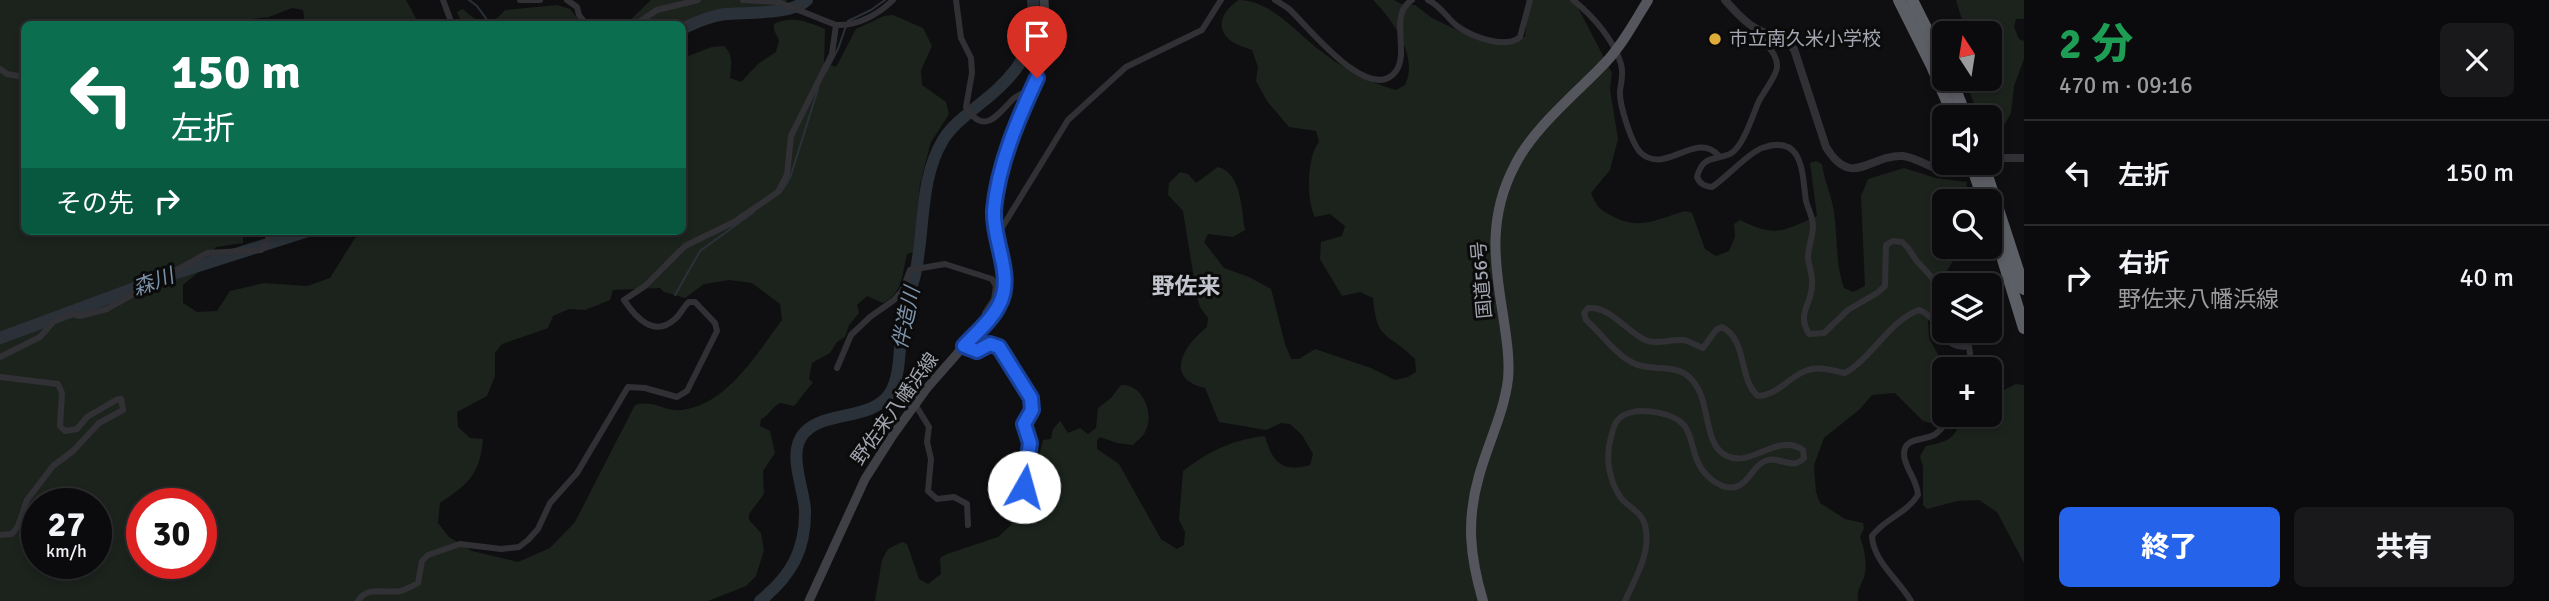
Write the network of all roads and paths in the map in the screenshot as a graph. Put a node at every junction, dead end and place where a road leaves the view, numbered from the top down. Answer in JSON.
{"nodes":[{"id":1,"x":443,"y":0,"type":"edge"},
{"id":2,"x":520,"y":0,"type":"edge"},
{"id":3,"x":540,"y":0,"type":"edge"},
{"id":4,"x":567,"y":0,"type":"edge"},
{"id":5,"x":698,"y":0,"type":"edge"},
{"id":6,"x":743,"y":0,"type":"edge"},
{"id":7,"x":893,"y":0,"type":"edge"},
{"id":8,"x":956,"y":0,"type":"edge"},
{"id":9,"x":1044,"y":0,"type":"edge"},
{"id":10,"x":1221,"y":0,"type":"edge"},
{"id":11,"x":1275,"y":0,"type":"edge"},
{"id":12,"x":1412,"y":0,"type":"edge"},
{"id":13,"x":1428,"y":0,"type":"edge"},
{"id":14,"x":1530,"y":0,"type":"edge"},
{"id":15,"x":1573,"y":0,"type":"edge"},
{"id":16,"x":1648,"y":0,"type":"edge"},
{"id":17,"x":1725,"y":0,"type":"edge"},
{"id":18,"x":1899,"y":0,"type":"edge"},
{"id":19,"x":1912,"y":0,"type":"edge"},
{"id":20,"x":579,"y":3,"type":"edge"},
{"id":21,"x":451,"y":21,"type":"edge"},
{"id":22,"x":584,"y":21,"type":"edge"},
{"id":23,"x":640,"y":21,"type":"edge"},
{"id":24,"x":835,"y":25,"type":"junction"},
{"id":25,"x":1757,"y":29,"type":"junction"},
{"id":26,"x":1932,"y":40,"type":"edge"},
{"id":27,"x":0,"y":69,"type":"edge"},
{"id":28,"x":21,"y":76,"type":"edge"},
{"id":29,"x":1032,"y":90,"type":"junction"},
{"id":30,"x":1949,"y":105,"type":"edge"},
{"id":31,"x":1719,"y":156,"type":"junction"},
{"id":32,"x":2002,"y":158,"type":"edge"},
{"id":33,"x":2024,"y":158,"type":"edge"},
{"id":34,"x":1932,"y":166,"type":"edge"},
{"id":35,"x":1987,"y":175,"type":"edge"},
{"id":36,"x":995,"y":230,"type":"junction"},
{"id":37,"x":270,"y":235,"type":"edge"},
{"id":38,"x":2002,"y":256,"type":"edge"},
{"id":39,"x":1932,"y":278,"type":"edge"},
{"id":40,"x":2024,"y":289,"type":"edge"},
{"id":41,"x":988,"y":319,"type":"junction"},
{"id":42,"x":2024,"y":328,"type":"edge"},
{"id":43,"x":1968,"y":343,"type":"edge"},
{"id":44,"x":964,"y":346,"type":"junction"},
{"id":45,"x":1969,"y":346,"type":"junction"},
{"id":46,"x":0,"y":357,"type":"edge"},
{"id":47,"x":1970,"y":357,"type":"edge"},
{"id":48,"x":837,"y":368,"type":"dead end"},
{"id":49,"x":0,"y":377,"type":"edge"},
{"id":50,"x":915,"y":404,"type":"junction"},
{"id":51,"x":1942,"y":427,"type":"edge"},
{"id":52,"x":1024,"y":487,"type":"dead end"},
{"id":53,"x":968,"y":525,"type":"dead end"},
{"id":54,"x":0,"y":534,"type":"edge"},
{"id":55,"x":358,"y":601,"type":"edge"},
{"id":56,"x":809,"y":601,"type":"edge"},
{"id":57,"x":1483,"y":601,"type":"edge"},
{"id":58,"x":1625,"y":601,"type":"edge"},
{"id":59,"x":1911,"y":601,"type":"edge"}],
"edges":[{"from":1,"to":21,"type":"street"},
{"from":2,"to":3,"type":"street"},
{"from":4,"to":20,"type":"street"},
{"from":5,"to":23,"type":"street"},
{"from":6,"to":24,"type":"street"},
{"from":7,"to":24,"type":"street"},
{"from":8,"to":29,"type":"street"},
{"from":9,"to":29,"type":"main road","name":"野佐来八幡浜線"},
{"from":10,"to":36,"type":"street"},
{"from":11,"to":12,"type":"street"},
{"from":13,"to":14,"type":"street"},
{"from":15,"to":31,"type":"street"},
{"from":16,"to":57,"type":"highway","name":"国道56号"},
{"from":17,"to":25,"type":"street"},
{"from":18,"to":30,"type":"highway"},
{"from":19,"to":26,"type":"highway"},
{"from":20,"to":22,"type":"street"},
{"from":24,"to":55,"type":"street"},
{"from":25,"to":31,"type":"street"},
{"from":25,"to":34,"type":"street"},
{"from":27,"to":28,"type":"street"},
{"from":29,"to":36,"type":"main road","name":"野佐来八幡浜線"},
{"from":31,"to":39,"type":"street"},
{"from":32,"to":33,"type":"street"},
{"from":35,"to":40,"type":"highway"},
{"from":36,"to":41,"type":"main road","name":"野佐来八幡浜線"},
{"from":37,"to":46,"type":"street"},
{"from":38,"to":42,"type":"highway"},
{"from":41,"to":44,"type":"main road","name":"野佐来八幡浜線"},
{"from":41,"to":48,"type":"street"},
{"from":43,"to":45,"type":"street"},
{"from":44,"to":50,"type":"main road","name":"野佐来八幡浜線"},
{"from":44,"to":52,"type":"street"},
{"from":45,"to":47,"type":"street"},
{"from":45,"to":58,"type":"street"},
{"from":49,"to":54,"type":"street"},
{"from":50,"to":53,"type":"street"},
{"from":50,"to":56,"type":"main road","name":"野佐来八幡浜線"},
{"from":51,"to":59,"type":"street"}]}
